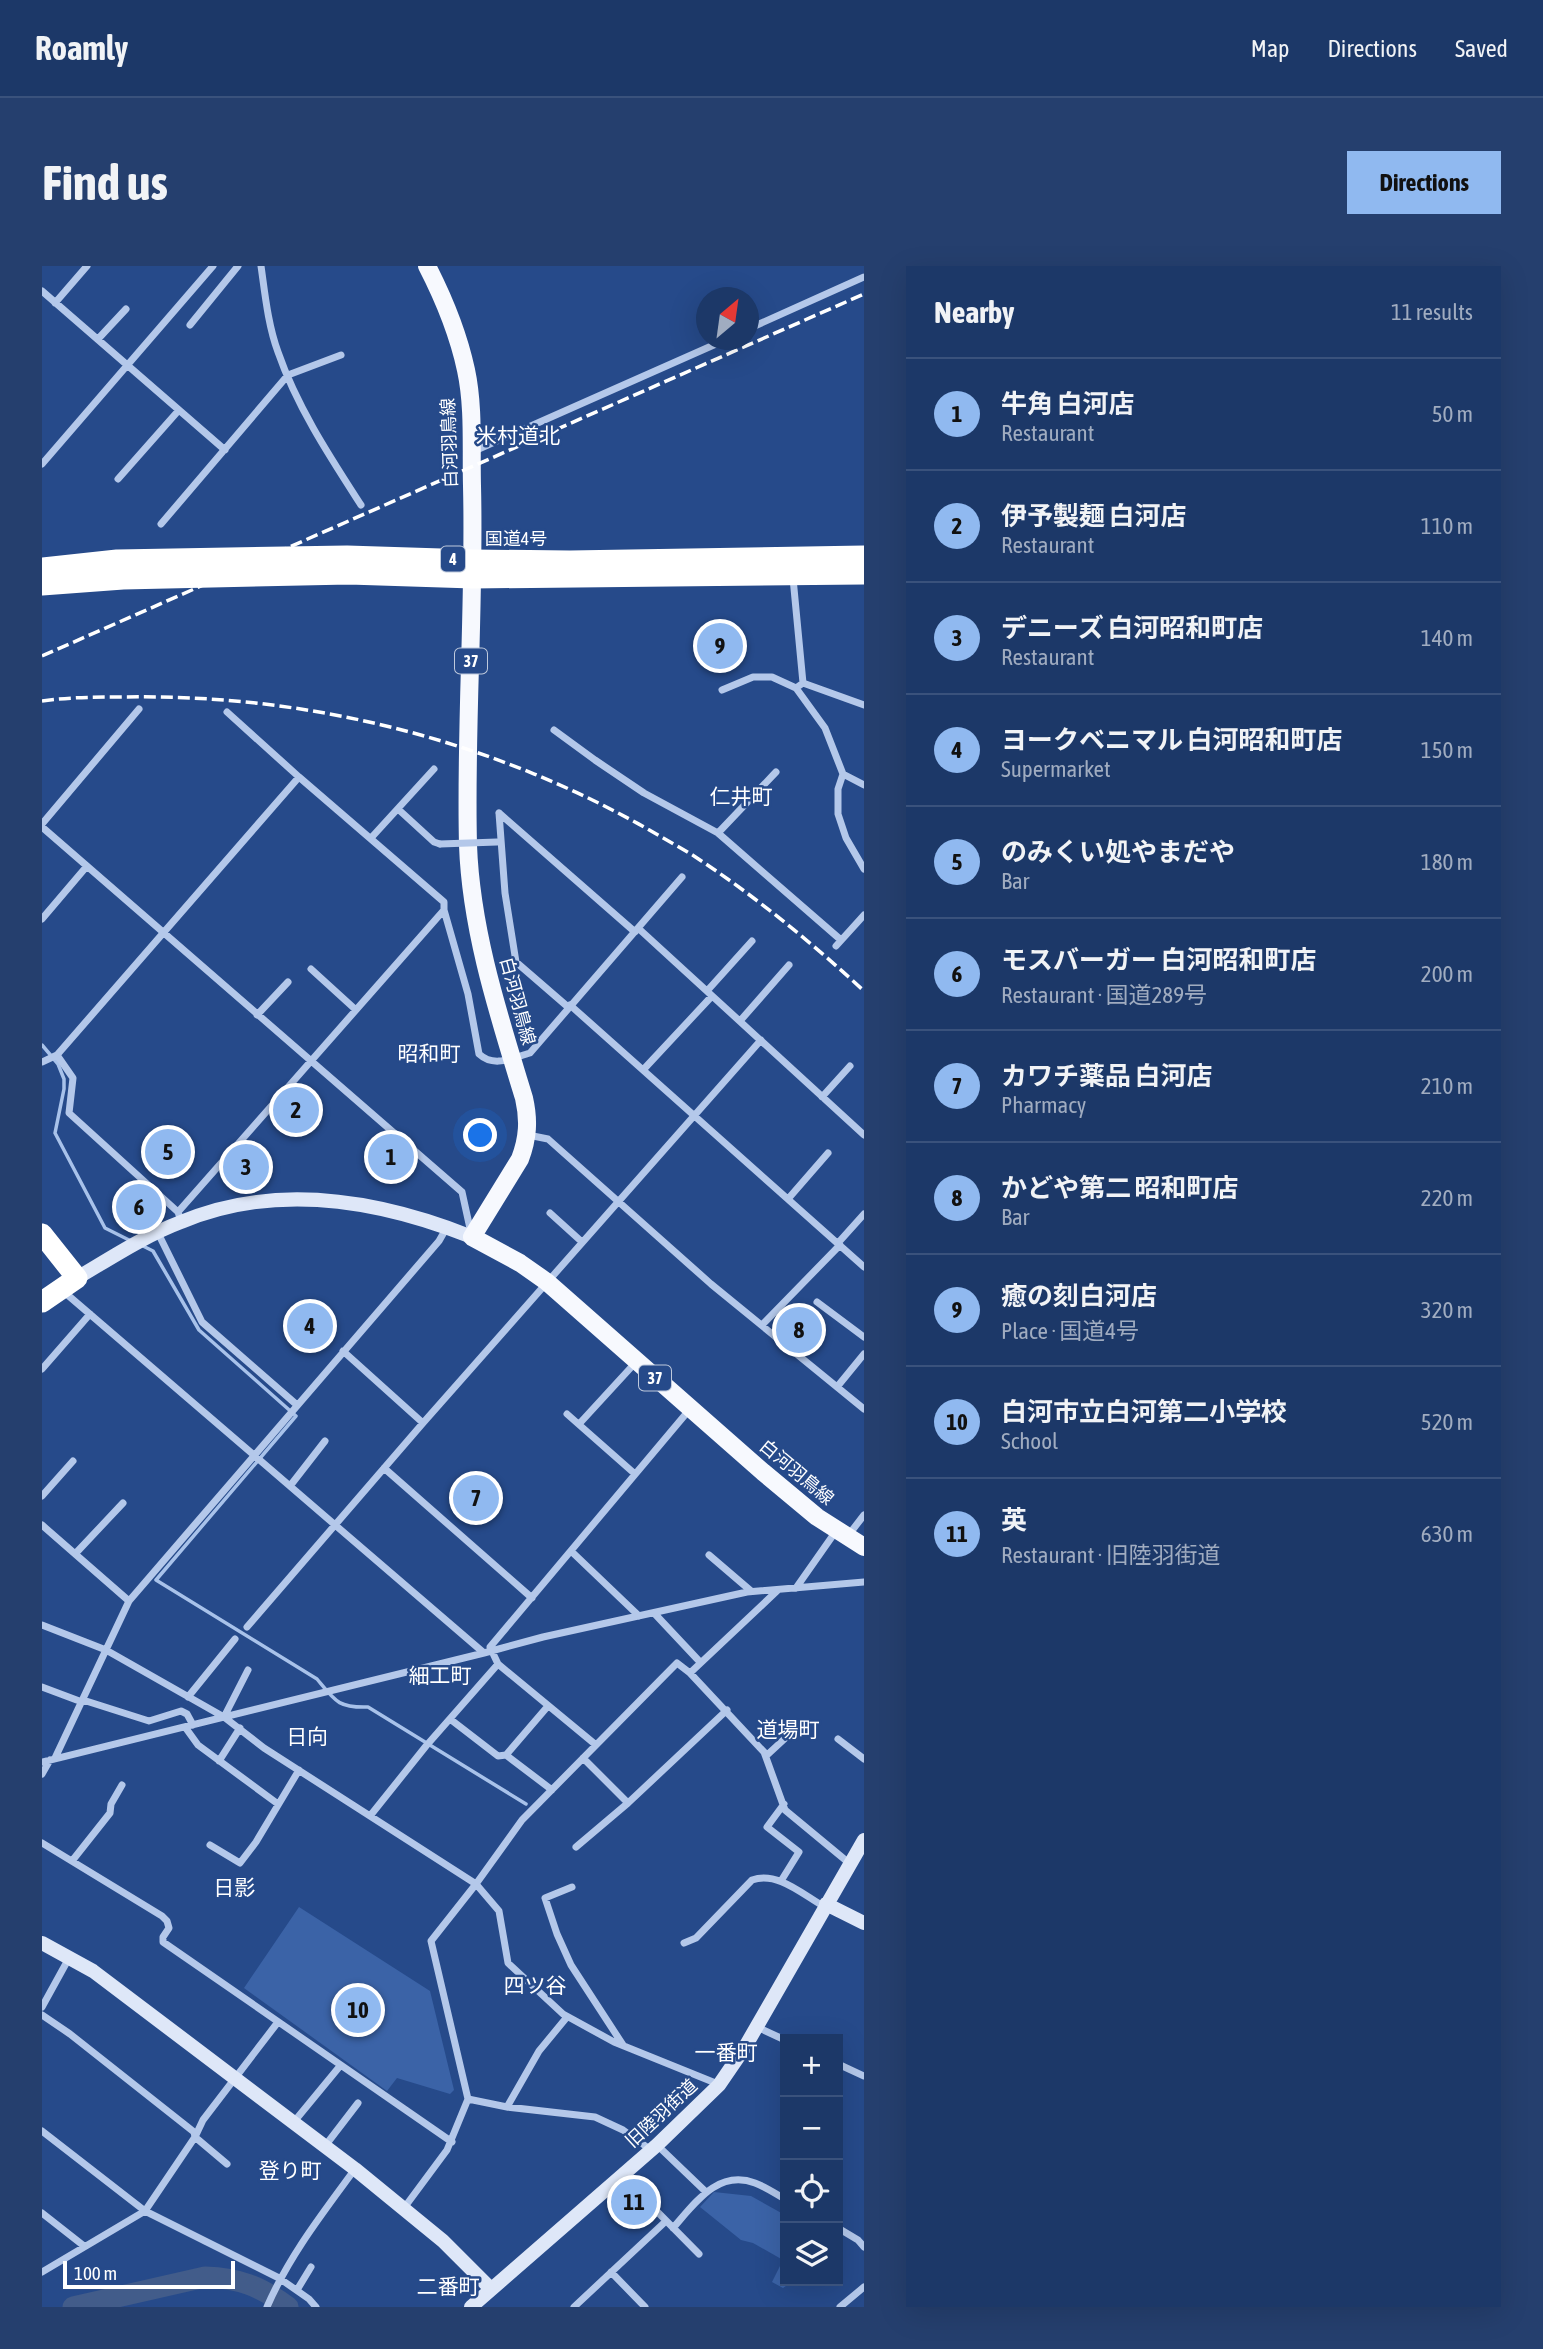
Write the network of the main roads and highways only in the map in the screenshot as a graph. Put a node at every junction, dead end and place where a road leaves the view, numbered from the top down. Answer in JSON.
{"nodes":[{"id":1,"x":427,"y":266,"type":"edge"},
{"id":2,"x":864,"y":556,"type":"edge"},
{"id":3,"x":45,"y":563,"type":"edge"},
{"id":4,"x":473,"y":569,"type":"junction"},
{"id":5,"x":864,"y":574,"type":"edge"},
{"id":6,"x":42,"y":585,"type":"edge"},
{"id":7,"x":42,"y":1234,"type":"edge"},
{"id":8,"x":42,"y":1302,"type":"edge"},
{"id":9,"x":864,"y":1547,"type":"edge"}],
"edges":[{"from":1,"to":4,"type":"main road","name":"白河羽鳥線","number":"37"},
{"from":2,"to":4,"type":"highway","name":"国道4号","number":"4"},
{"from":3,"to":4,"type":"highway","name":"国道4号","number":"4"},
{"from":4,"to":5,"type":"highway","name":"国道4号","number":"4"},
{"from":4,"to":6,"type":"highway","name":"国道4号","number":"4"},
{"from":4,"to":9,"type":"main road","name":"白河羽鳥線","number":"37"},
{"from":7,"to":8,"type":"highway"}]}
